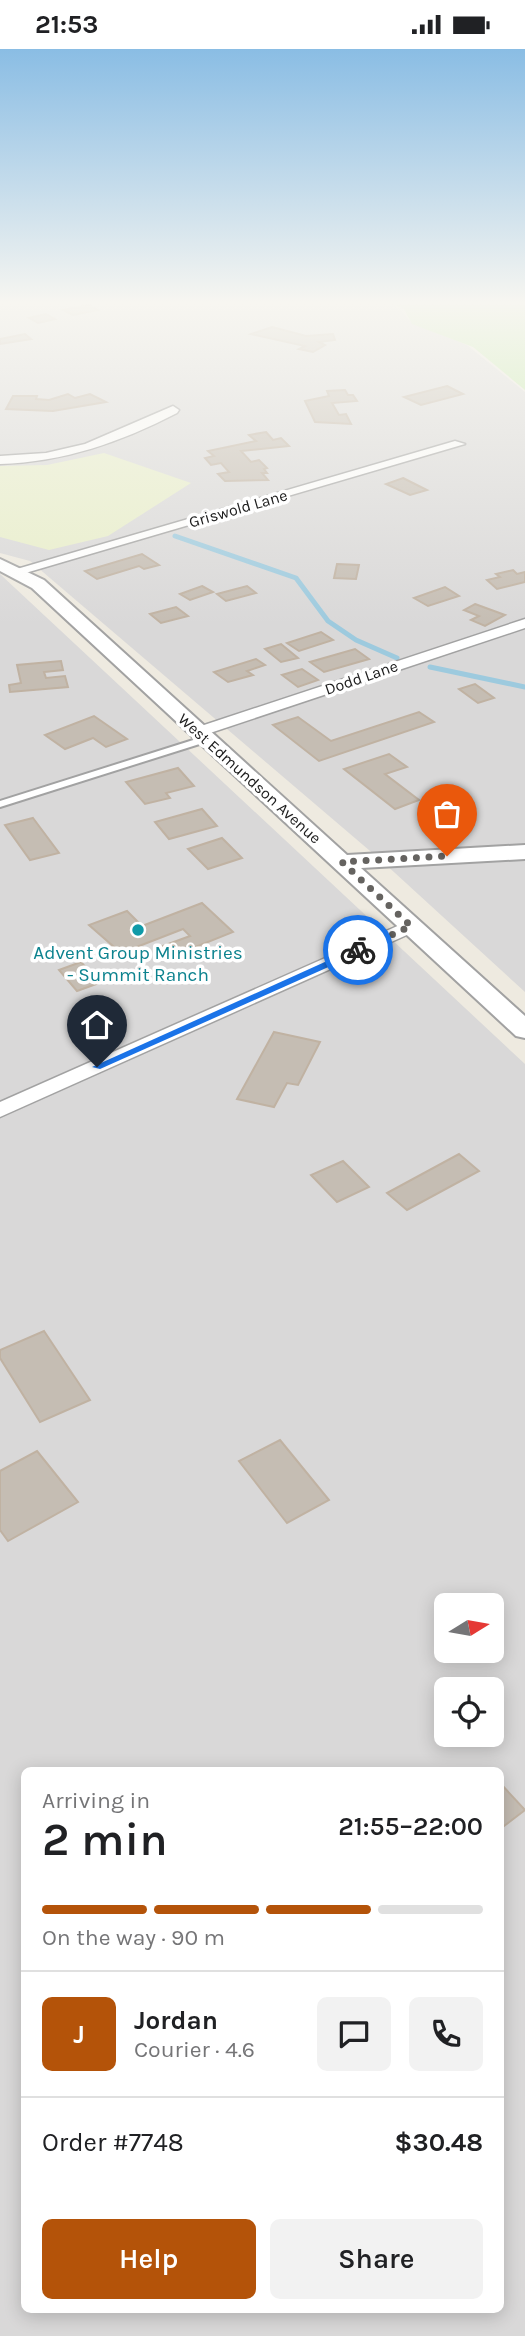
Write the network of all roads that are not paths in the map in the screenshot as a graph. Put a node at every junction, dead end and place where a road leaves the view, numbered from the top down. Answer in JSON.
{"nodes":[{"id":1,"x":169,"y":412,"type":"edge"},
{"id":2,"x":459,"y":444,"type":"dead end"},
{"id":3,"x":0,"y":460,"type":"edge"},
{"id":4,"x":9,"y":567,"type":"edge"},
{"id":5,"x":525,"y":623,"type":"edge"},
{"id":6,"x":202,"y":735,"type":"junction"},
{"id":7,"x":0,"y":804,"type":"edge"},
{"id":8,"x":525,"y":852,"type":"edge"},
{"id":9,"x":342,"y":862,"type":"junction"},
{"id":10,"x":411,"y":926,"type":"junction"},
{"id":11,"x":525,"y":1030,"type":"edge"},
{"id":12,"x":0,"y":1110,"type":"edge"}],
"edges":[{"from":1,"to":3,"type":"street"},
{"from":2,"to":4,"type":"street","name":"Griswold Lane"},
{"from":4,"to":6,"type":"street","name":"West Edmundson Avenue"},
{"from":5,"to":6,"type":"street","name":"Dodd Lane"},
{"from":6,"to":7,"type":"lane"},
{"from":6,"to":9,"type":"street","name":"West Edmundson Avenue"},
{"from":8,"to":9,"type":"street"},
{"from":9,"to":10,"type":"street","name":"West Edmundson Avenue"},
{"from":10,"to":11,"type":"street","name":"West Edmundson Avenue"},
{"from":10,"to":12,"type":"street"}]}
